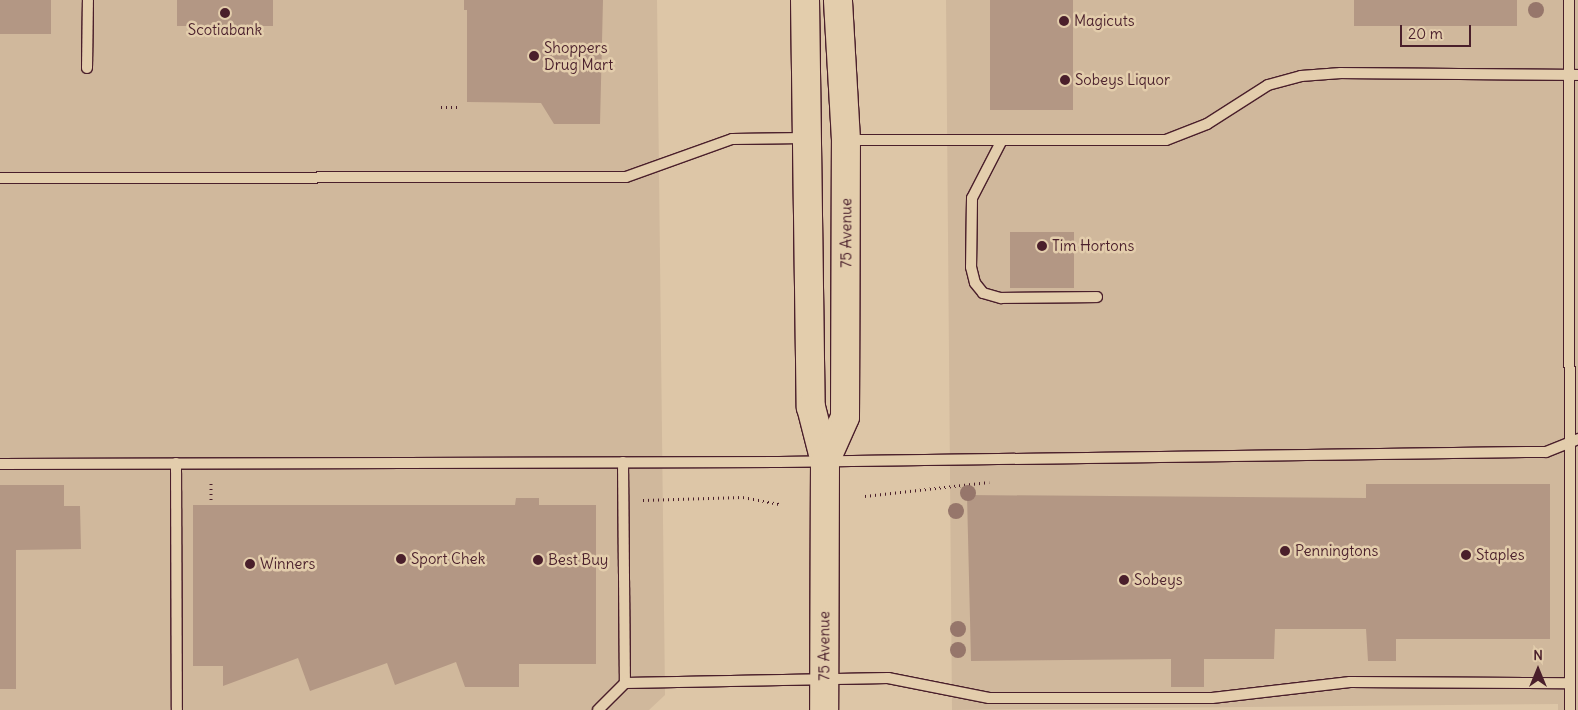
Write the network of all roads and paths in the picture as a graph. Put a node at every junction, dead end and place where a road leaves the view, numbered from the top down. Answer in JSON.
{"nodes":[{"id":1,"x":88,"y":0,"type":"edge"},
{"id":2,"x":805,"y":0,"type":"edge"},
{"id":3,"x":838,"y":0,"type":"edge"},
{"id":4,"x":1568,"y":0,"type":"edge"},
{"id":5,"x":87,"y":68,"type":"dead end"},
{"id":6,"x":1573,"y":75,"type":"edge"},
{"id":7,"x":441,"y":107,"type":"dead end"},
{"id":8,"x":457,"y":107,"type":"dead end"},
{"id":9,"x":806,"y":138,"type":"junction"},
{"id":10,"x":846,"y":140,"type":"junction"},
{"id":11,"x":1002,"y":140,"type":"junction"},
{"id":12,"x":0,"y":178,"type":"edge"},
{"id":13,"x":1096,"y":297,"type":"dead end"},
{"id":14,"x":1574,"y":440,"type":"edge"},
{"id":15,"x":623,"y":462,"type":"junction"},
{"id":16,"x":825,"y":462,"type":"junction"},
{"id":17,"x":0,"y":464,"type":"edge"},
{"id":18,"x":176,"y":464,"type":"junction"},
{"id":19,"x":989,"y":482,"type":"dead end"},
{"id":20,"x":865,"y":496,"type":"dead end"},
{"id":21,"x":643,"y":500,"type":"dead end"},
{"id":22,"x":778,"y":504,"type":"dead end"},
{"id":23,"x":824,"y":679,"type":"junction"},
{"id":24,"x":625,"y":683,"type":"junction"},
{"id":25,"x":1570,"y":683,"type":"junction"},
{"id":26,"x":177,"y":710,"type":"edge"},
{"id":27,"x":598,"y":710,"type":"edge"},
{"id":28,"x":824,"y":710,"type":"edge"},
{"id":29,"x":1570,"y":710,"type":"edge"}],
"edges":[{"from":1,"to":5,"type":"lane"},
{"from":2,"to":9,"type":"main road","name":"75 Avenue"},
{"from":3,"to":10,"type":"main road","name":"75 Avenue"},
{"from":4,"to":6,"type":"lane"},
{"from":6,"to":11,"type":"lane"},
{"from":6,"to":14,"type":"lane"},
{"from":7,"to":8,"type":"path"},
{"from":9,"to":12,"type":"lane"},
{"from":9,"to":16,"type":"main road","name":"75 Avenue"},
{"from":10,"to":11,"type":"lane"},
{"from":10,"to":16,"type":"main road","name":"75 Avenue"},
{"from":11,"to":13,"type":"lane"},
{"from":14,"to":16,"type":"lane"},
{"from":14,"to":25,"type":"lane"},
{"from":15,"to":16,"type":"lane"},
{"from":15,"to":18,"type":"lane"},
{"from":15,"to":24,"type":"lane"},
{"from":16,"to":23,"type":"main road","name":"75 Avenue"},
{"from":17,"to":18,"type":"lane"},
{"from":18,"to":26,"type":"lane"},
{"from":19,"to":20,"type":"path"},
{"from":21,"to":22,"type":"path"},
{"from":23,"to":24,"type":"lane"},
{"from":23,"to":25,"type":"lane"},
{"from":23,"to":28,"type":"main road","name":"75 Avenue"},
{"from":24,"to":27,"type":"lane"},
{"from":25,"to":29,"type":"lane"}]}
